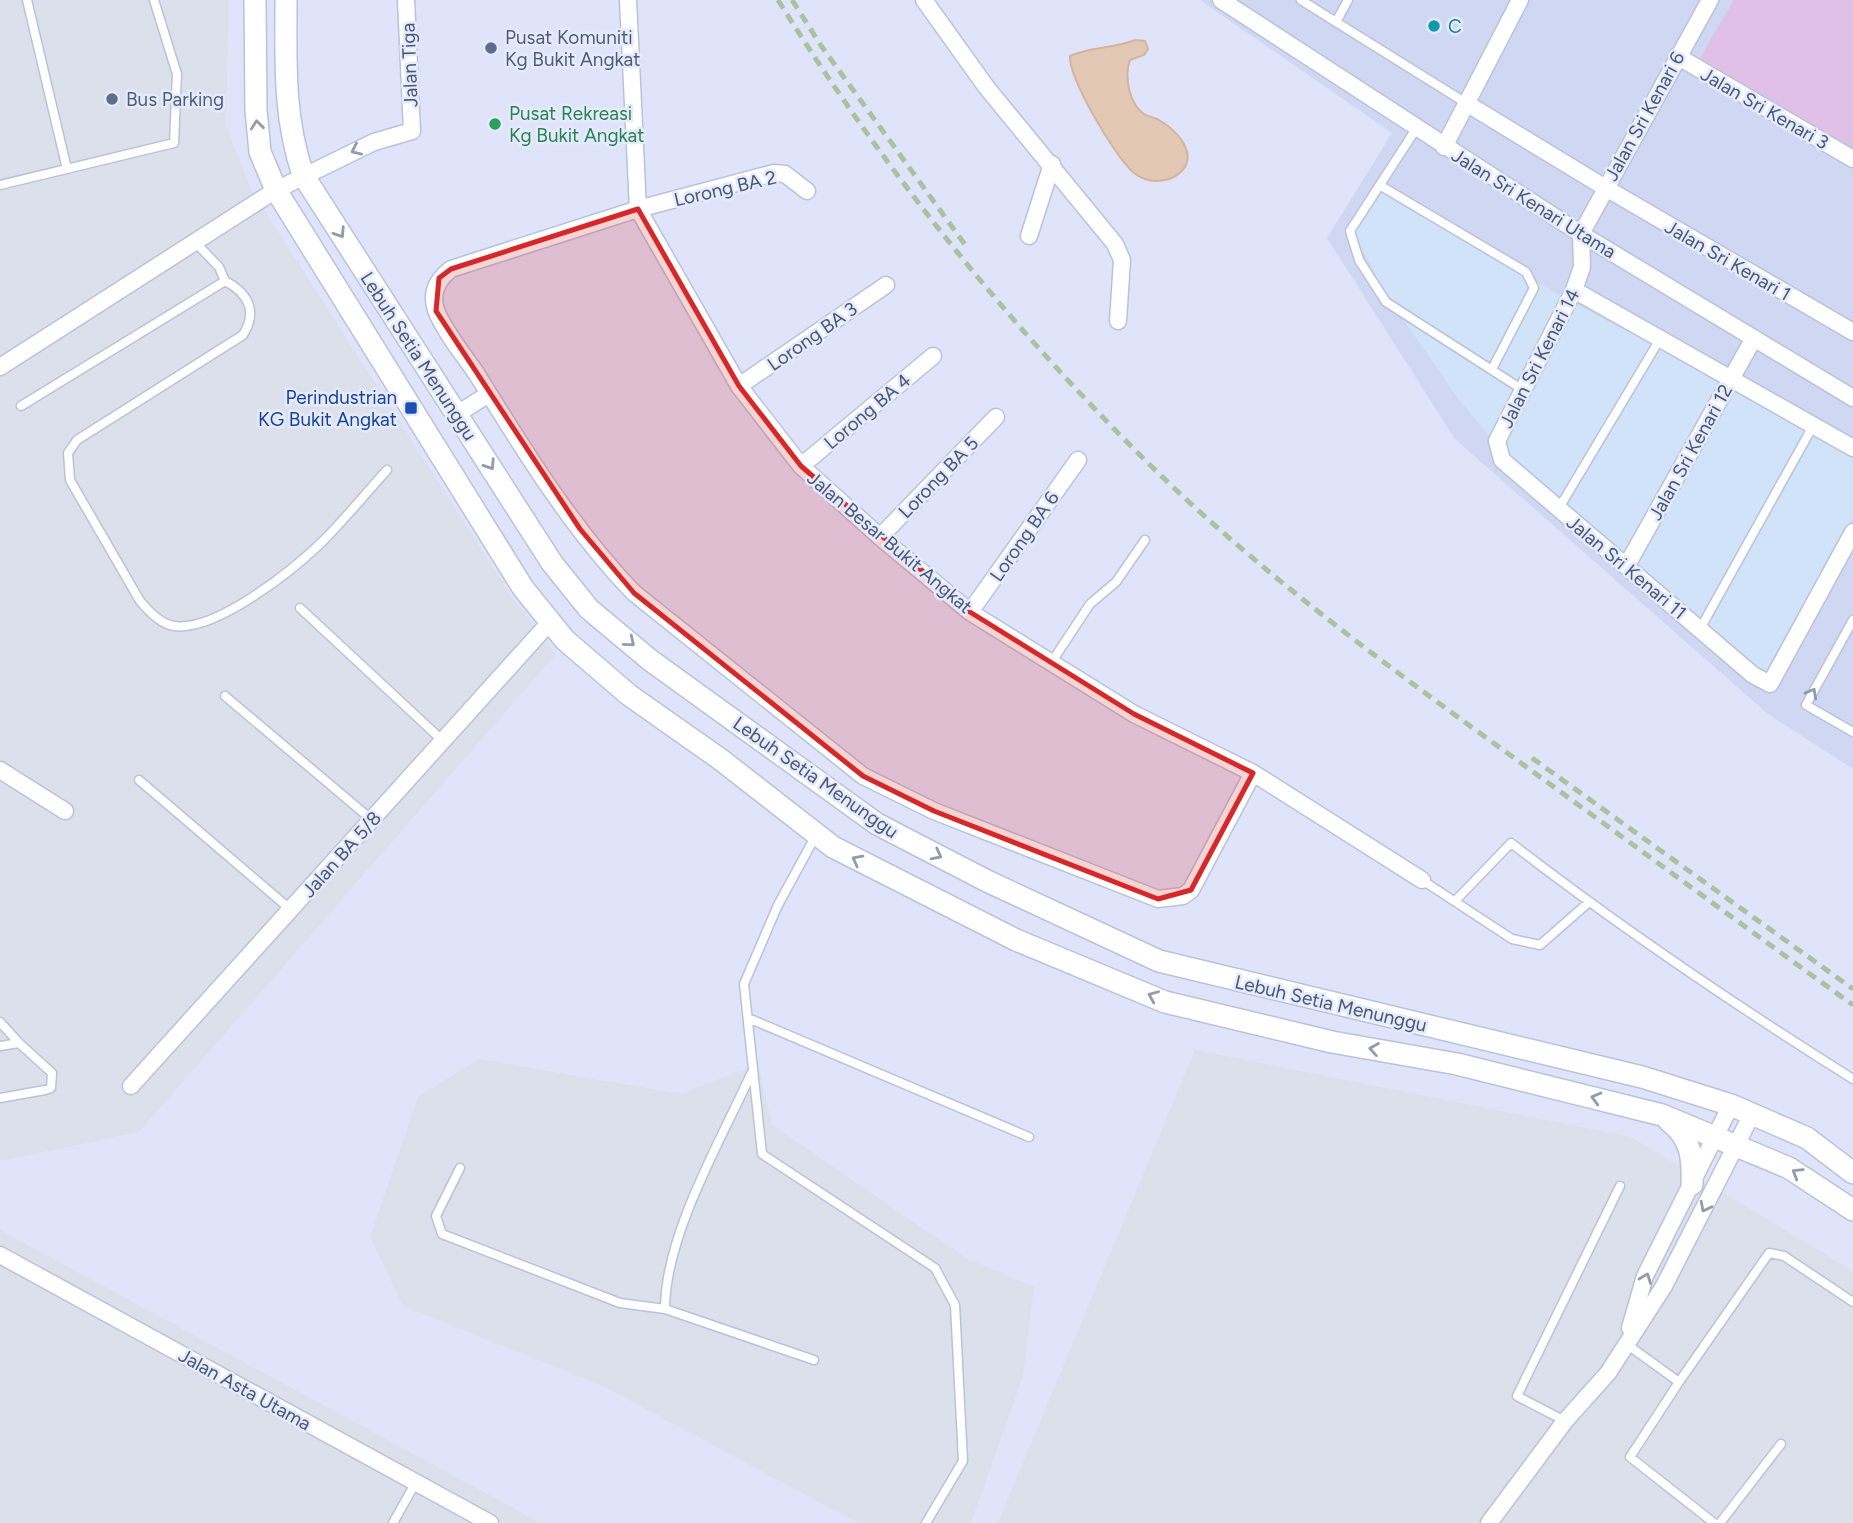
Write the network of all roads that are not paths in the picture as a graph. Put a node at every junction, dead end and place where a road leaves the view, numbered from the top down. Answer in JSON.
{"nodes":[{"id":1,"x":27,"y":0,"type":"edge"},
{"id":2,"x":154,"y":0,"type":"edge"},
{"id":3,"x":255,"y":0,"type":"edge"},
{"id":4,"x":286,"y":0,"type":"edge"},
{"id":5,"x":406,"y":0,"type":"edge"},
{"id":6,"x":628,"y":0,"type":"edge"},
{"id":7,"x":924,"y":0,"type":"edge"},
{"id":8,"x":1221,"y":0,"type":"edge"},
{"id":9,"x":1301,"y":0,"type":"edge"},
{"id":10,"x":1348,"y":0,"type":"edge"},
{"id":11,"x":1520,"y":0,"type":"edge"},
{"id":12,"x":1710,"y":0,"type":"edge"},
{"id":13,"x":1336,"y":22,"type":"junction"},
{"id":14,"x":1677,"y":56,"type":"junction"},
{"id":15,"x":1466,"y":103,"type":"junction"},
{"id":16,"x":1416,"y":129,"type":"junction"},
{"id":17,"x":1444,"y":147,"type":"junction"},
{"id":18,"x":1853,"y":159,"type":"edge"},
{"id":19,"x":1052,"y":164,"type":"junction"},
{"id":20,"x":67,"y":169,"type":"junction"},
{"id":21,"x":303,"y":176,"type":"junction"},
{"id":22,"x":0,"y":185,"type":"edge"},
{"id":23,"x":1381,"y":186,"type":"junction"},
{"id":24,"x":1604,"y":187,"type":"junction"},
{"id":25,"x":276,"y":190,"type":"junction"},
{"id":26,"x":807,"y":191,"type":"dead end"},
{"id":27,"x":638,"y":209,"type":"junction"},
{"id":28,"x":1581,"y":234,"type":"junction"},
{"id":29,"x":1030,"y":236,"type":"dead end"},
{"id":30,"x":195,"y":242,"type":"junction"},
{"id":31,"x":225,"y":281,"type":"junction"},
{"id":32,"x":886,"y":285,"type":"dead end"},
{"id":33,"x":1574,"y":290,"type":"junction"},
{"id":34,"x":1118,"y":321,"type":"dead end"},
{"id":35,"x":1852,"y":331,"type":"edge"},
{"id":36,"x":1754,"y":338,"type":"junction"},
{"id":37,"x":1660,"y":339,"type":"junction"},
{"id":38,"x":933,"y":356,"type":"dead end"},
{"id":39,"x":0,"y":367,"type":"edge"},
{"id":40,"x":1492,"y":369,"type":"junction"},
{"id":41,"x":1731,"y":379,"type":"junction"},
{"id":42,"x":739,"y":386,"type":"junction"},
{"id":43,"x":1523,"y":390,"type":"junction"},
{"id":44,"x":489,"y":394,"type":"junction"},
{"id":45,"x":1853,"y":398,"type":"edge"},
{"id":46,"x":21,"y":406,"type":"dead end"},
{"id":47,"x":457,"y":414,"type":"junction"},
{"id":48,"x":996,"y":417,"type":"dead end"},
{"id":49,"x":1813,"y":426,"type":"junction"},
{"id":50,"x":1497,"y":440,"type":"joint"},
{"id":51,"x":1853,"y":448,"type":"edge"},
{"id":52,"x":1078,"y":460,"type":"dead end"},
{"id":53,"x":801,"y":466,"type":"junction"},
{"id":54,"x":387,"y":470,"type":"dead end"},
{"id":55,"x":1559,"y":508,"type":"junction"},
{"id":56,"x":1853,"y":531,"type":"edge"},
{"id":57,"x":880,"y":537,"type":"junction"},
{"id":58,"x":1145,"y":540,"type":"dead end"},
{"id":59,"x":1627,"y":565,"type":"junction"},
{"id":60,"x":300,"y":608,"type":"dead end"},
{"id":61,"x":970,"y":612,"type":"junction"},
{"id":62,"x":1853,"y":620,"type":"edge"},
{"id":63,"x":551,"y":622,"type":"junction"},
{"id":64,"x":1700,"y":629,"type":"junction"},
{"id":65,"x":1051,"y":663,"type":"junction"},
{"id":66,"x":225,"y":696,"type":"dead end"},
{"id":67,"x":1853,"y":732,"type":"edge"},
{"id":68,"x":443,"y":741,"type":"junction"},
{"id":69,"x":0,"y":770,"type":"edge"},
{"id":70,"x":1253,"y":773,"type":"junction"},
{"id":71,"x":139,"y":780,"type":"dead end"},
{"id":72,"x":65,"y":811,"type":"dead end"},
{"id":73,"x":372,"y":820,"type":"junction"},
{"id":74,"x":817,"y":834,"type":"junction"},
{"id":75,"x":1422,"y":880,"type":"joint"},
{"id":76,"x":1455,"y":901,"type":"junction"},
{"id":77,"x":1588,"y":903,"type":"junction"},
{"id":78,"x":291,"y":910,"type":"junction"},
{"id":79,"x":748,"y":1018,"type":"junction"},
{"id":80,"x":0,"y":1022,"type":"edge"},
{"id":81,"x":19,"y":1043,"type":"junction"},
{"id":82,"x":0,"y":1046,"type":"edge"},
{"id":83,"x":751,"y":1072,"type":"junction"},
{"id":84,"x":1853,"y":1079,"type":"edge"},
{"id":85,"x":131,"y":1086,"type":"dead end"},
{"id":86,"x":0,"y":1098,"type":"edge"},
{"id":87,"x":1731,"y":1105,"type":"junction"},
{"id":88,"x":1752,"y":1114,"type":"junction"},
{"id":89,"x":1662,"y":1115,"type":"junction"},
{"id":90,"x":1029,"y":1137,"type":"dead end"},
{"id":91,"x":1716,"y":1138,"type":"junction"},
{"id":92,"x":1736,"y":1146,"type":"junction"},
{"id":93,"x":460,"y":1168,"type":"dead end"},
{"id":94,"x":1853,"y":1173,"type":"edge"},
{"id":95,"x":1692,"y":1184,"type":"junction"},
{"id":96,"x":1620,"y":1186,"type":"dead end"},
{"id":97,"x":1853,"y":1210,"type":"edge"},
{"id":98,"x":0,"y":1255,"type":"edge"},
{"id":99,"x":1853,"y":1302,"type":"edge"},
{"id":100,"x":665,"y":1309,"type":"junction"},
{"id":101,"x":1625,"y":1343,"type":"junction"},
{"id":102,"x":814,"y":1360,"type":"dead end"},
{"id":103,"x":1679,"y":1382,"type":"junction"},
{"id":104,"x":1565,"y":1421,"type":"junction"},
{"id":105,"x":1781,"y":1444,"type":"dead end"},
{"id":106,"x":416,"y":1482,"type":"junction"},
{"id":107,"x":396,"y":1522,"type":"edge"},
{"id":108,"x":490,"y":1523,"type":"edge"},
{"id":109,"x":926,"y":1523,"type":"edge"},
{"id":110,"x":1489,"y":1523,"type":"edge"},
{"id":111,"x":1714,"y":1523,"type":"edge"},
{"id":112,"x":1720,"y":1523,"type":"edge"}],
"edges":[{"from":1,"to":20,"type":"lane"},
{"from":2,"to":20,"type":"lane"},
{"from":25,"to":3,"type":"street","name":"Lebuh Setia Menunggu","one_way":true},
{"from":4,"to":21,"type":"street","name":"Lebuh Setia Menunggu"},
{"from":5,"to":21,"type":"street","name":"Jalan Tiga","one_way":true},
{"from":6,"to":27,"type":"street","name":"Jalan Besar Bukit Angkat"},
{"from":7,"to":19,"type":"street"},
{"from":8,"to":16,"type":"street","name":"Jalan Sri Kenari Utama"},
{"from":9,"to":13,"type":"lane"},
{"from":10,"to":13,"type":"lane"},
{"from":11,"to":15,"type":"street"},
{"from":12,"to":14,"type":"street","name":"Jalan Sri Kenari 6"},
{"from":13,"to":15,"type":"lane"},
{"from":14,"to":18,"type":"street","name":"Jalan Sri Kenari 3"},
{"from":14,"to":24,"type":"street","name":"Jalan Sri Kenari 6"},
{"from":15,"to":17,"type":"street"},
{"from":15,"to":24,"type":"street","name":"Jalan Sri Kenari 1"},
{"from":16,"to":17,"type":"street","name":"Jalan Sri Kenari Utama"},
{"from":16,"to":23,"type":"lane"},
{"from":17,"to":28,"type":"street","name":"Jalan Sri Kenari Utama"},
{"from":19,"to":29,"type":"street"},
{"from":19,"to":34,"type":"street"},
{"from":20,"to":22,"type":"lane"},
{"from":21,"to":25,"type":"street"},
{"from":21,"to":47,"type":"street","name":"Lebuh Setia Menunggu","one_way":true},
{"from":23,"to":40,"type":"lane"},
{"from":23,"to":40,"type":"lane"},
{"from":24,"to":28,"type":"street","name":"Jalan Sri Kenari 6"},
{"from":24,"to":35,"type":"street","name":"Jalan Sri Kenari 1"},
{"from":25,"to":30,"type":"street"},
{"from":25,"to":63,"type":"street","name":"Lebuh Setia Menunggu"},
{"from":26,"to":27,"type":"street","name":"Lorong BA 2"},
{"from":27,"to":42,"type":"street","name":"Jalan Besar Bukit Angkat"},
{"from":27,"to":44,"type":"street","name":"Lorong BA 2"},
{"from":28,"to":33,"type":"street","name":"Jalan Sri Kenari 14"},
{"from":28,"to":36,"type":"street","name":"Jalan Sri Kenari Utama"},
{"from":30,"to":31,"type":"lane"},
{"from":30,"to":39,"type":"street"},
{"from":31,"to":46,"type":"lane"},
{"from":31,"to":54,"type":"lane"},
{"from":32,"to":42,"type":"street","name":"Lorong BA 3"},
{"from":33,"to":37,"type":"street"},
{"from":33,"to":43,"type":"street","name":"Jalan Sri Kenari 14"},
{"from":36,"to":41,"type":"street","name":"Jalan Sri Kenari 12"},
{"from":36,"to":45,"type":"street","name":"Jalan Sri Kenari Utama"},
{"from":37,"to":41,"type":"street"},
{"from":37,"to":55,"type":"lane"},
{"from":38,"to":53,"type":"street","name":"Lorong BA 4"},
{"from":40,"to":43,"type":"lane"},
{"from":41,"to":49,"type":"street"},
{"from":41,"to":59,"type":"street","name":"Jalan Sri Kenari 12"},
{"from":42,"to":53,"type":"street","name":"Jalan Besar Bukit Angkat"},
{"from":43,"to":50,"type":"street","name":"Jalan Sri Kenari 14"},
{"from":44,"to":47,"type":"street"},
{"from":44,"to":70,"type":"street"},
{"from":47,"to":87,"type":"street","name":"Lebuh Setia Menunggu","one_way":true},
{"from":48,"to":57,"type":"street","name":"Lorong BA 5"},
{"from":49,"to":51,"type":"street"},
{"from":49,"to":64,"type":"lane"},
{"from":50,"to":55,"type":"street","name":"Jalan Sri Kenari 11"},
{"from":52,"to":61,"type":"street","name":"Lorong BA 6"},
{"from":53,"to":57,"type":"street","name":"Jalan Besar Bukit Angkat"},
{"from":55,"to":59,"type":"street","name":"Jalan Sri Kenari 11"},
{"from":56,"to":64,"type":"street","name":"Jalan Sri Kenari 11"},
{"from":57,"to":61,"type":"street","name":"Jalan Besar Bukit Angkat"},
{"from":58,"to":65,"type":"lane"},
{"from":59,"to":64,"type":"street","name":"Jalan Sri Kenari 11"},
{"from":60,"to":68,"type":"lane"},
{"from":61,"to":65,"type":"street","name":"Jalan Besar Bukit Angkat"},
{"from":67,"to":62,"type":"lane","one_way":true},
{"from":63,"to":68,"type":"street","name":"Jalan BA 5/8"},
{"from":63,"to":74,"type":"street","name":"Lebuh Setia Menunggu"},
{"from":65,"to":70,"type":"street","name":"Jalan Besar Bukit Angkat"},
{"from":66,"to":73,"type":"lane"},
{"from":68,"to":73,"type":"street","name":"Jalan BA 5/8"},
{"from":69,"to":72,"type":"street"},
{"from":70,"to":75,"type":"street","name":"Jalan Besar Bukit Angkat"},
{"from":71,"to":78,"type":"lane"},
{"from":73,"to":78,"type":"street","name":"Jalan BA 5/8"},
{"from":74,"to":79,"type":"lane"},
{"from":89,"to":74,"type":"street","name":"Lebuh Setia Menunggu","one_way":true},
{"from":75,"to":76,"type":"lane"},
{"from":76,"to":77,"type":"lane"},
{"from":76,"to":77,"type":"lane"},
{"from":77,"to":84,"type":"lane"},
{"from":78,"to":85,"type":"street","name":"Jalan BA 5/8"},
{"from":79,"to":83,"type":"lane"},
{"from":79,"to":90,"type":"lane"},
{"from":80,"to":81,"type":"lane"},
{"from":81,"to":82,"type":"lane"},
{"from":81,"to":86,"type":"lane"},
{"from":83,"to":100,"type":"lane"},
{"from":83,"to":109,"type":"lane"},
{"from":87,"to":88,"type":"street","name":"Lebuh Setia Menunggu"},
{"from":87,"to":91,"type":"street"},
{"from":88,"to":92,"type":"street"},
{"from":88,"to":94,"type":"street"},
{"from":89,"to":91,"type":"street","name":"Lebuh Setia Menunggu"},
{"from":89,"to":95,"type":"street"},
{"from":91,"to":92,"type":"street","name":"Lebuh Setia Menunggu"},
{"from":91,"to":95,"type":"street"},
{"from":97,"to":92,"type":"street","one_way":true},
{"from":92,"to":101,"type":"street","one_way":true},
{"from":93,"to":100,"type":"lane"},
{"from":101,"to":95,"type":"street","one_way":true},
{"from":96,"to":104,"type":"lane"},
{"from":98,"to":106,"type":"street","name":"Jalan Asta Utama"},
{"from":99,"to":103,"type":"lane"},
{"from":100,"to":102,"type":"lane"},
{"from":101,"to":103,"type":"lane"},
{"from":101,"to":104,"type":"street"},
{"from":103,"to":111,"type":"lane"},
{"from":104,"to":110,"type":"street"},
{"from":105,"to":112,"type":"lane"},
{"from":106,"to":107,"type":"lane"},
{"from":106,"to":108,"type":"street","name":"Jalan Asta Utama"}]}
